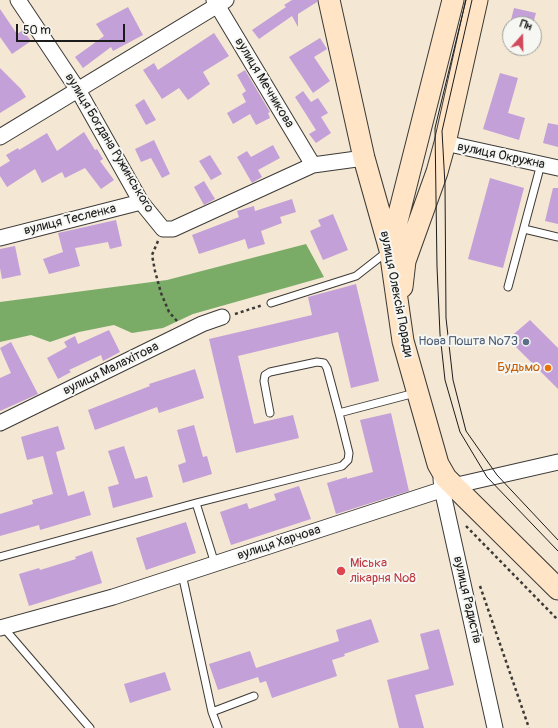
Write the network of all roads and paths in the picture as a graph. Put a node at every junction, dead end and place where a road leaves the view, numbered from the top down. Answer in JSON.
{"nodes":[{"id":1,"x":18,"y":0,"type":"edge"},
{"id":2,"x":329,"y":0,"type":"edge"},
{"id":3,"x":453,"y":0,"type":"edge"},
{"id":4,"x":477,"y":0,"type":"edge"},
{"id":5,"x":219,"y":2,"type":"edge"},
{"id":6,"x":78,"y":90,"type":"junction"},
{"id":7,"x":0,"y":137,"type":"edge"},
{"id":8,"x":445,"y":143,"type":"junction"},
{"id":9,"x":364,"y":158,"type":"junction"},
{"id":10,"x":541,"y":164,"type":"junction"},
{"id":11,"x":312,"y":165,"type":"junction"},
{"id":12,"x":558,"y":168,"type":"edge"},
{"id":13,"x":141,"y":202,"type":"junction"},
{"id":14,"x":163,"y":229,"type":"junction"},
{"id":15,"x":524,"y":229,"type":"junction"},
{"id":16,"x":558,"y":237,"type":"edge"},
{"id":17,"x":0,"y":238,"type":"edge"},
{"id":18,"x":390,"y":250,"type":"junction"},
{"id":19,"x":508,"y":288,"type":"dead end"},
{"id":20,"x":271,"y":303,"type":"joint"},
{"id":21,"x":229,"y":316,"type":"joint"},
{"id":22,"x":193,"y":329,"type":"junction"},
{"id":23,"x":403,"y":341,"type":"junction"},
{"id":24,"x":417,"y":392,"type":"junction"},
{"id":25,"x":270,"y":413,"type":"dead end"},
{"id":26,"x":339,"y":413,"type":"junction"},
{"id":27,"x":0,"y":423,"type":"edge"},
{"id":28,"x":558,"y":462,"type":"edge"},
{"id":29,"x":445,"y":482,"type":"junction"},
{"id":30,"x":196,"y":502,"type":"junction"},
{"id":31,"x":461,"y":521,"type":"dead end"},
{"id":32,"x":0,"y":556,"type":"edge"},
{"id":33,"x":215,"y":564,"type":"junction"},
{"id":34,"x":182,"y":574,"type":"junction"},
{"id":35,"x":478,"y":582,"type":"dead end"},
{"id":36,"x":558,"y":588,"type":"edge"},
{"id":37,"x":558,"y":620,"type":"edge"},
{"id":38,"x":1,"y":626,"type":"edge"},
{"id":39,"x":254,"y":696,"type":"dead end"},
{"id":40,"x":212,"y":712,"type":"junction"},
{"id":41,"x":90,"y":728,"type":"edge"},
{"id":42,"x":218,"y":728,"type":"edge"},
{"id":43,"x":496,"y":728,"type":"edge"},
{"id":44,"x":529,"y":728,"type":"edge"}],
"edges":[{"from":1,"to":6,"type":"street","name":"вулиця Богдана Ружинського"},
{"from":2,"to":9,"type":"main road","name":"вулиця Олексія Поради"},
{"from":3,"to":18,"type":"main road"},
{"from":4,"to":8,"type":"main road"},
{"from":5,"to":6,"type":"street"},
{"from":5,"to":11,"type":"street","name":"вулиця Мечникова"},
{"from":6,"to":7,"type":"street"},
{"from":6,"to":13,"type":"street","name":"вулиця Богдана Ружинського"},
{"from":8,"to":10,"type":"street","name":"вулиця Окружна"},
{"from":8,"to":23,"type":"main road"},
{"from":9,"to":11,"type":"street"},
{"from":9,"to":18,"type":"main road","name":"вулиця Олексія Поради"},
{"from":10,"to":12,"type":"street","name":"вулиця Окружна"},
{"from":10,"to":15,"type":"lane"},
{"from":11,"to":14,"type":"street"},
{"from":13,"to":14,"type":"street","name":"вулиця Богдана Ружинського"},
{"from":13,"to":17,"type":"street","name":"вулиця Тесленка"},
{"from":14,"to":22,"type":"path"},
{"from":15,"to":16,"type":"lane"},
{"from":15,"to":19,"type":"lane"},
{"from":18,"to":20,"type":"lane"},
{"from":18,"to":23,"type":"main road","name":"вулиця Олексія Поради"},
{"from":20,"to":21,"type":"path"},
{"from":21,"to":22,"type":"street","name":"вулиця Малахітова"},
{"from":22,"to":27,"type":"street","name":"вулиця Малахітова"},
{"from":23,"to":24,"type":"main road","name":"вулиця Олексія Поради"},
{"from":24,"to":26,"type":"lane"},
{"from":24,"to":29,"type":"main road","name":"вулиця Олексія Поради"},
{"from":25,"to":26,"type":"lane"},
{"from":26,"to":30,"type":"lane"},
{"from":28,"to":29,"type":"street","name":"вулиця Харчова"},
{"from":29,"to":33,"type":"street","name":"вулиця Харчова"},
{"from":29,"to":36,"type":"main road","name":"вулиця Олексія Поради"},
{"from":29,"to":43,"type":"street","name":"вулиця Радистів"},
{"from":30,"to":32,"type":"lane"},
{"from":30,"to":33,"type":"lane"},
{"from":31,"to":37,"type":"path"},
{"from":33,"to":34,"type":"street","name":"вулиця Харчова"},
{"from":34,"to":38,"type":"street","name":"вулиця Харчова"},
{"from":34,"to":40,"type":"lane"},
{"from":35,"to":44,"type":"path"},
{"from":38,"to":41,"type":"lane"},
{"from":39,"to":40,"type":"lane"},
{"from":40,"to":42,"type":"lane"}]}
